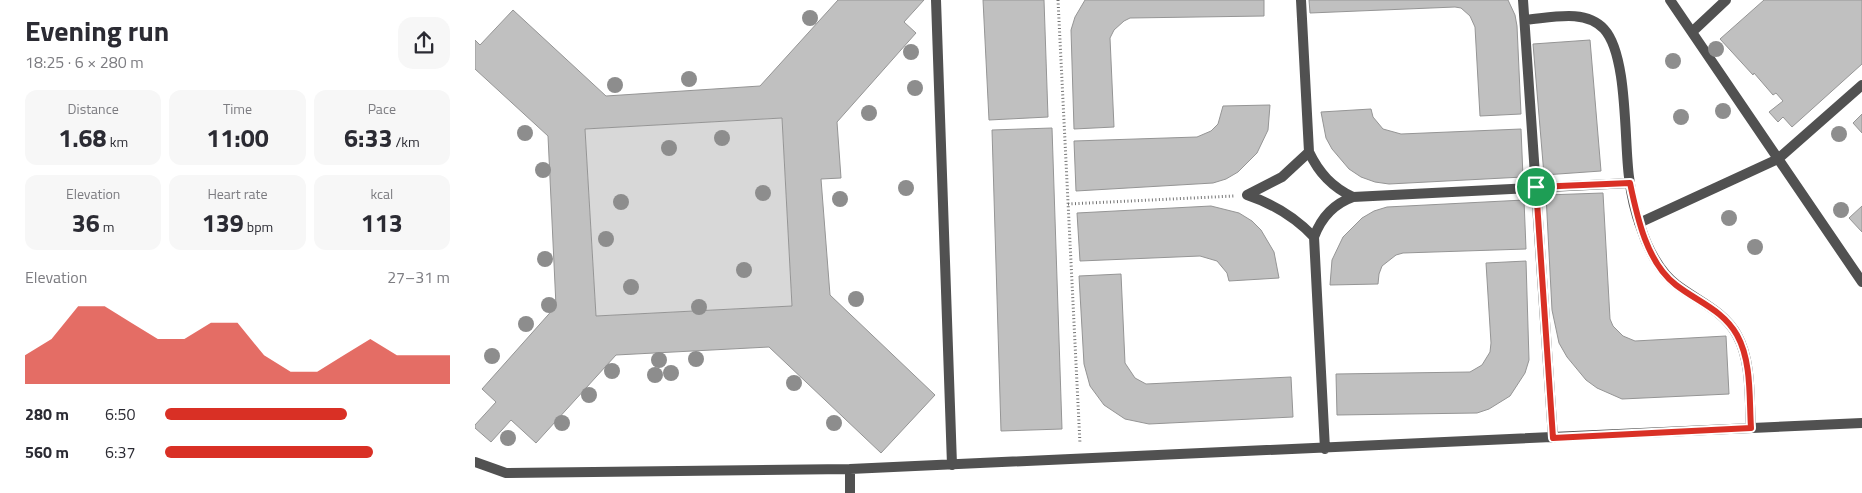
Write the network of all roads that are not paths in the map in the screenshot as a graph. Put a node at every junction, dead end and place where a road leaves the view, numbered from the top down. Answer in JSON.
{"nodes":[{"id":1,"x":936,"y":0,"type":"edge"},
{"id":2,"x":1301,"y":0,"type":"edge"},
{"id":3,"x":1523,"y":0,"type":"edge"},
{"id":4,"x":1670,"y":0,"type":"edge"},
{"id":5,"x":1726,"y":0,"type":"edge"},
{"id":6,"x":1525,"y":20,"type":"junction"},
{"id":7,"x":1692,"y":32,"type":"junction"},
{"id":8,"x":1862,"y":84,"type":"edge"},
{"id":9,"x":1309,"y":152,"type":"junction"},
{"id":10,"x":1778,"y":159,"type":"junction"},
{"id":11,"x":1630,"y":183,"type":"junction"},
{"id":12,"x":1536,"y":187,"type":"junction"},
{"id":13,"x":1353,"y":197,"type":"junction"},
{"id":14,"x":1639,"y":223,"type":"junction"},
{"id":15,"x":1314,"y":237,"type":"junction"},
{"id":16,"x":1862,"y":282,"type":"edge"},
{"id":17,"x":1862,"y":423,"type":"edge"},
{"id":18,"x":1751,"y":428,"type":"junction"},
{"id":19,"x":1553,"y":438,"type":"junction"},
{"id":20,"x":1325,"y":449,"type":"junction"},
{"id":21,"x":475,"y":462,"type":"edge"},
{"id":22,"x":952,"y":464,"type":"junction"},
{"id":23,"x":850,"y":469,"type":"junction"},
{"id":24,"x":850,"y":493,"type":"edge"}],
"edges":[{"from":1,"to":22,"type":"lane"},
{"from":2,"to":9,"type":"lane"},
{"from":3,"to":6,"type":"lane"},
{"from":4,"to":7,"type":"lane"},
{"from":5,"to":7,"type":"lane"},
{"from":6,"to":11,"type":"lane"},
{"from":6,"to":12,"type":"lane"},
{"from":7,"to":10,"type":"lane"},
{"from":8,"to":10,"type":"lane"},
{"from":9,"to":13,"type":"lane"},
{"from":9,"to":15,"type":"lane"},
{"from":10,"to":14,"type":"lane"},
{"from":10,"to":16,"type":"lane"},
{"from":11,"to":12,"type":"lane"},
{"from":11,"to":14,"type":"lane"},
{"from":12,"to":13,"type":"lane"},
{"from":12,"to":19,"type":"lane"},
{"from":13,"to":15,"type":"lane"},
{"from":14,"to":18,"type":"lane"},
{"from":15,"to":20,"type":"lane"},
{"from":17,"to":18,"type":"lane"},
{"from":18,"to":19,"type":"lane"},
{"from":19,"to":20,"type":"lane"},
{"from":20,"to":22,"type":"lane"},
{"from":21,"to":23,"type":"lane"},
{"from":22,"to":23,"type":"lane"},
{"from":23,"to":24,"type":"lane"}]}
